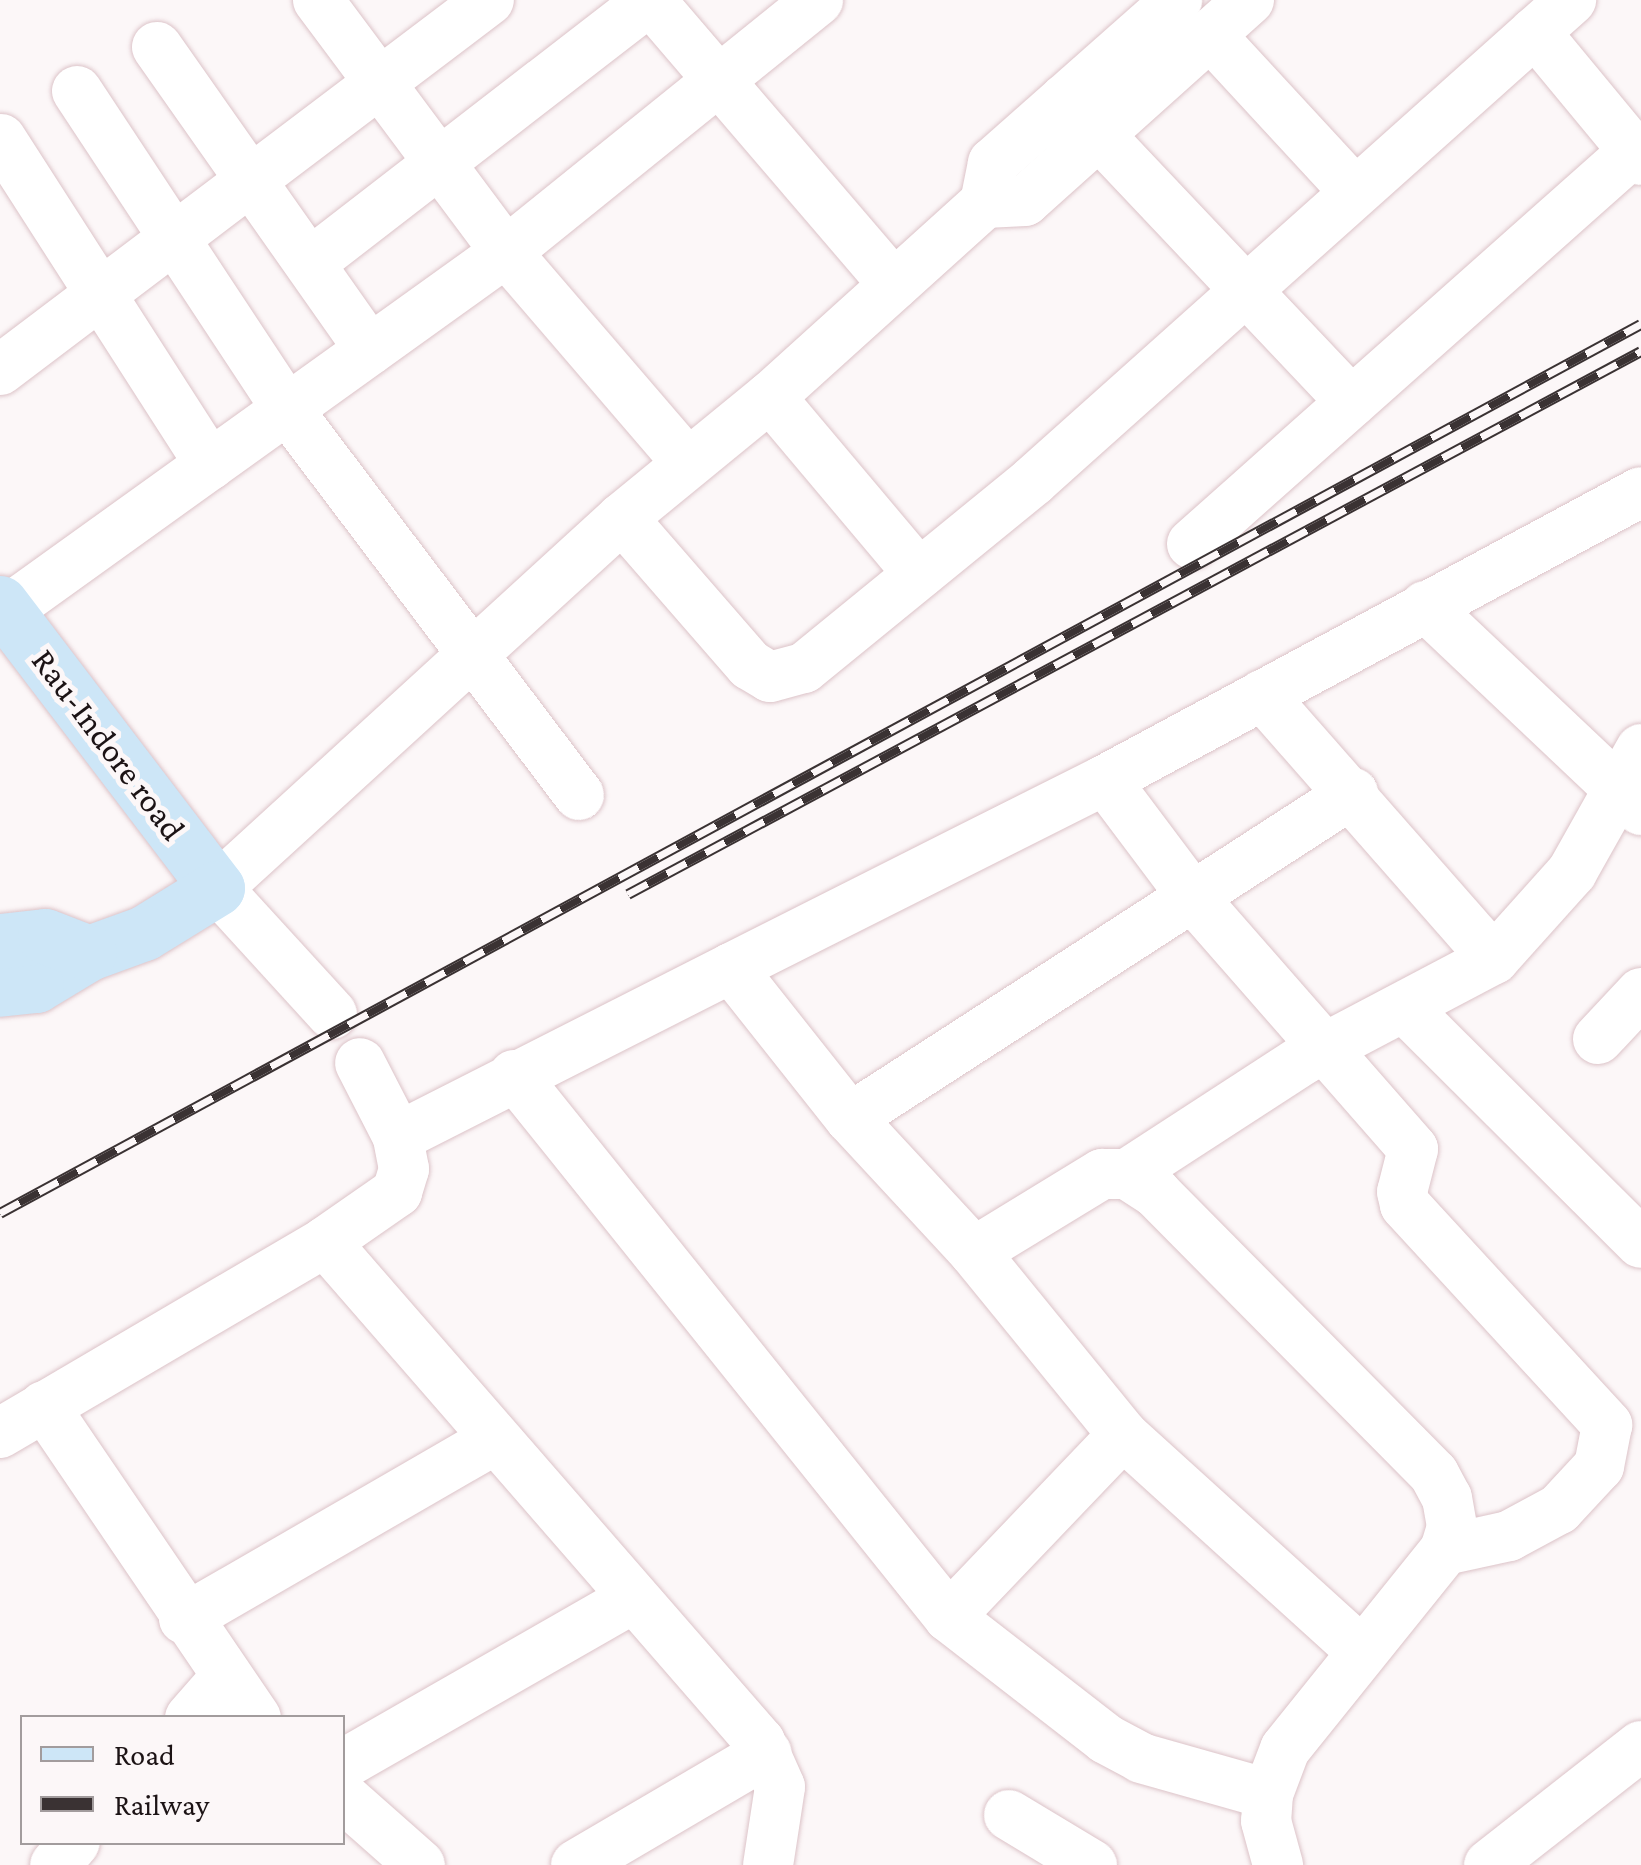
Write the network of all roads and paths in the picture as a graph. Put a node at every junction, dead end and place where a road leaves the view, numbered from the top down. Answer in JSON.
{"nodes":[{"id":1,"x":318,"y":0,"type":"edge"},
{"id":2,"x":489,"y":0,"type":"edge"},
{"id":3,"x":650,"y":0,"type":"edge"},
{"id":4,"x":818,"y":0,"type":"edge"},
{"id":5,"x":1177,"y":0,"type":"edge"},
{"id":6,"x":1250,"y":0,"type":"edge"},
{"id":7,"x":1126,"y":16,"type":"edge"},
{"id":8,"x":1553,"y":16,"type":"edge"},
{"id":9,"x":1211,"y":36,"type":"junction"},
{"id":10,"x":156,"y":46,"type":"dead end"},
{"id":11,"x":718,"y":84,"type":"junction"},
{"id":12,"x":378,"y":85,"type":"junction"},
{"id":13,"x":76,"y":91,"type":"dead end"},
{"id":14,"x":1081,"y":118,"type":"junction"},
{"id":15,"x":0,"y":139,"type":"edge"},
{"id":16,"x":1637,"y":156,"type":"edge"},
{"id":17,"x":440,"y":166,"type":"junction"},
{"id":18,"x":252,"y":180,"type":"junction"},
{"id":19,"x":1355,"y":192,"type":"junction"},
{"id":20,"x":172,"y":240,"type":"junction"},
{"id":21,"x":506,"y":252,"type":"junction"},
{"id":22,"x":310,"y":263,"type":"junction"},
{"id":23,"x":894,"y":285,"type":"junction"},
{"id":24,"x":1245,"y":290,"type":"junction"},
{"id":25,"x":102,"y":295,"type":"junction"},
{"id":26,"x":370,"y":350,"type":"junction"},
{"id":27,"x":0,"y":370,"type":"edge"},
{"id":28,"x":770,"y":398,"type":"junction"},
{"id":29,"x":1352,"y":402,"type":"junction"},
{"id":30,"x":287,"y":409,"type":"junction"},
{"id":31,"x":686,"y":461,"type":"junction"},
{"id":32,"x":210,"y":465,"type":"junction"},
{"id":33,"x":1641,"y":492,"type":"edge"},
{"id":34,"x":622,"y":518,"type":"junction"},
{"id":35,"x":1192,"y":544,"type":"dead end"},
{"id":36,"x":919,"y":574,"type":"junction"},
{"id":37,"x":1426,"y":606,"type":"junction"},
{"id":38,"x":3,"y":607,"type":"edge"},
{"id":39,"x":473,"y":654,"type":"junction"},
{"id":40,"x":1262,"y":695,"type":"junction"},
{"id":41,"x":1105,"y":780,"type":"junction"},
{"id":42,"x":1632,"y":783,"type":"edge"},
{"id":43,"x":1353,"y":793,"type":"junction"},
{"id":44,"x":580,"y":795,"type":"dead end"},
{"id":45,"x":216,"y":888,"type":"junction"},
{"id":46,"x":1195,"y":900,"type":"junction"},
{"id":47,"x":0,"y":940,"type":"edge"},
{"id":48,"x":89,"y":953,"type":"junction"},
{"id":49,"x":1494,"y":960,"type":"junction"},
{"id":50,"x":730,"y":968,"type":"junction"},
{"id":51,"x":0,"y":989,"type":"edge"},
{"id":52,"x":1641,"y":993,"type":"edge"},
{"id":53,"x":1404,"y":1007,"type":"junction"},
{"id":54,"x":332,"y":1014,"type":"dead end"},
{"id":55,"x":1598,"y":1039,"type":"dead end"},
{"id":56,"x":1328,"y":1047,"type":"junction"},
{"id":57,"x":360,"y":1063,"type":"dead end"},
{"id":58,"x":514,"y":1075,"type":"junction"},
{"id":59,"x":850,"y":1118,"type":"junction"},
{"id":60,"x":398,"y":1137,"type":"junction"},
{"id":61,"x":1126,"y":1174,"type":"junction"},
{"id":62,"x":1633,"y":1218,"type":"edge"},
{"id":63,"x":325,"y":1242,"type":"junction"},
{"id":64,"x":974,"y":1252,"type":"junction"},
{"id":65,"x":44,"y":1406,"type":"junction"},
{"id":66,"x":0,"y":1433,"type":"edge"},
{"id":67,"x":1123,"y":1434,"type":"junction"},
{"id":68,"x":494,"y":1440,"type":"junction"},
{"id":69,"x":1445,"y":1550,"type":"junction"},
{"id":70,"x":634,"y":1598,"type":"junction"},
{"id":71,"x":950,"y":1617,"type":"junction"},
{"id":72,"x":184,"y":1619,"type":"junction"},
{"id":73,"x":1362,"y":1652,"type":"junction"},
{"id":74,"x":224,"y":1679,"type":"junction"},
{"id":75,"x":193,"y":1715,"type":"edge"},
{"id":76,"x":254,"y":1715,"type":"edge"},
{"id":77,"x":1641,"y":1746,"type":"edge"},
{"id":78,"x":766,"y":1753,"type":"junction"},
{"id":79,"x":345,"y":1763,"type":"edge"},
{"id":80,"x":1268,"y":1794,"type":"junction"},
{"id":81,"x":345,"y":1799,"type":"edge"},
{"id":82,"x":1009,"y":1815,"type":"dead end"},
{"id":83,"x":73,"y":1845,"type":"edge"},
{"id":84,"x":55,"y":1865,"type":"edge"},
{"id":85,"x":420,"y":1865,"type":"edge"},
{"id":86,"x":576,"y":1865,"type":"edge"},
{"id":87,"x":768,"y":1865,"type":"edge"},
{"id":88,"x":1092,"y":1865,"type":"edge"},
{"id":89,"x":1278,"y":1865,"type":"edge"},
{"id":90,"x":1490,"y":1865,"type":"edge"}],
"edges":[{"from":1,"to":12,"type":"street"},
{"from":2,"to":12,"type":"street"},
{"from":3,"to":11,"type":"street"},
{"from":3,"to":17,"type":"street"},
{"from":4,"to":11,"type":"street"},
{"from":5,"to":7,"type":"street"},
{"from":6,"to":9,"type":"street"},
{"from":7,"to":14,"type":"street"},
{"from":8,"to":16,"type":"street"},
{"from":8,"to":19,"type":"street"},
{"from":9,"to":14,"type":"street"},
{"from":9,"to":19,"type":"street"},
{"from":10,"to":18,"type":"street"},
{"from":11,"to":21,"type":"street"},
{"from":11,"to":23,"type":"street"},
{"from":12,"to":17,"type":"street"},
{"from":12,"to":18,"type":"street"},
{"from":13,"to":20,"type":"street"},
{"from":14,"to":23,"type":"street"},
{"from":14,"to":24,"type":"street"},
{"from":15,"to":25,"type":"street"},
{"from":16,"to":29,"type":"street"},
{"from":17,"to":21,"type":"street"},
{"from":17,"to":22,"type":"street"},
{"from":18,"to":20,"type":"street"},
{"from":18,"to":22,"type":"street"},
{"from":19,"to":24,"type":"street"},
{"from":20,"to":25,"type":"street"},
{"from":20,"to":30,"type":"street"},
{"from":21,"to":26,"type":"street"},
{"from":21,"to":31,"type":"street"},
{"from":22,"to":26,"type":"street"},
{"from":23,"to":28,"type":"street"},
{"from":24,"to":29,"type":"street"},
{"from":24,"to":36,"type":"street"},
{"from":25,"to":27,"type":"street"},
{"from":25,"to":32,"type":"street"},
{"from":26,"to":30,"type":"street"},
{"from":28,"to":31,"type":"street"},
{"from":28,"to":36,"type":"street"},
{"from":29,"to":35,"type":"street"},
{"from":30,"to":32,"type":"street"},
{"from":30,"to":39,"type":"street"},
{"from":31,"to":34,"type":"street"},
{"from":32,"to":38,"type":"street"},
{"from":33,"to":37,"type":"street"},
{"from":34,"to":36,"type":"street"},
{"from":34,"to":39,"type":"street"},
{"from":37,"to":40,"type":"street"},
{"from":37,"to":42,"type":"street"},
{"from":38,"to":45,"type":"main road","name":"Rau-Indore road"},
{"from":39,"to":44,"type":"street"},
{"from":39,"to":45,"type":"street"},
{"from":40,"to":41,"type":"street"},
{"from":40,"to":43,"type":"street"},
{"from":41,"to":46,"type":"street"},
{"from":41,"to":50,"type":"street"},
{"from":42,"to":49,"type":"street"},
{"from":43,"to":46,"type":"street"},
{"from":43,"to":49,"type":"street"},
{"from":45,"to":48,"type":"main road"},
{"from":45,"to":54,"type":"street"},
{"from":46,"to":56,"type":"street"},
{"from":46,"to":59,"type":"street"},
{"from":47,"to":48,"type":"main road"},
{"from":48,"to":51,"type":"main road"},
{"from":49,"to":53,"type":"street"},
{"from":50,"to":58,"type":"street"},
{"from":50,"to":59,"type":"street"},
{"from":52,"to":55,"type":"street"},
{"from":53,"to":56,"type":"street"},
{"from":53,"to":62,"type":"street"},
{"from":56,"to":61,"type":"street"},
{"from":56,"to":69,"type":"street"},
{"from":57,"to":60,"type":"street"},
{"from":58,"to":60,"type":"street"},
{"from":58,"to":71,"type":"street"},
{"from":59,"to":64,"type":"street"},
{"from":60,"to":63,"type":"street"},
{"from":61,"to":64,"type":"street"},
{"from":61,"to":69,"type":"street"},
{"from":63,"to":65,"type":"street"},
{"from":63,"to":68,"type":"street"},
{"from":64,"to":67,"type":"street"},
{"from":65,"to":66,"type":"street"},
{"from":65,"to":72,"type":"street"},
{"from":67,"to":71,"type":"street"},
{"from":67,"to":73,"type":"street"},
{"from":68,"to":70,"type":"street"},
{"from":68,"to":72,"type":"street"},
{"from":69,"to":73,"type":"street"},
{"from":70,"to":78,"type":"street"},
{"from":70,"to":79,"type":"street"},
{"from":71,"to":80,"type":"street"},
{"from":72,"to":74,"type":"street"},
{"from":73,"to":80,"type":"street"},
{"from":74,"to":75,"type":"street"},
{"from":74,"to":76,"type":"street"},
{"from":77,"to":90,"type":"street"},
{"from":78,"to":86,"type":"street"},
{"from":78,"to":87,"type":"street"},
{"from":80,"to":89,"type":"street"},
{"from":81,"to":85,"type":"street"},
{"from":82,"to":88,"type":"street"},
{"from":83,"to":84,"type":"street"}]}
